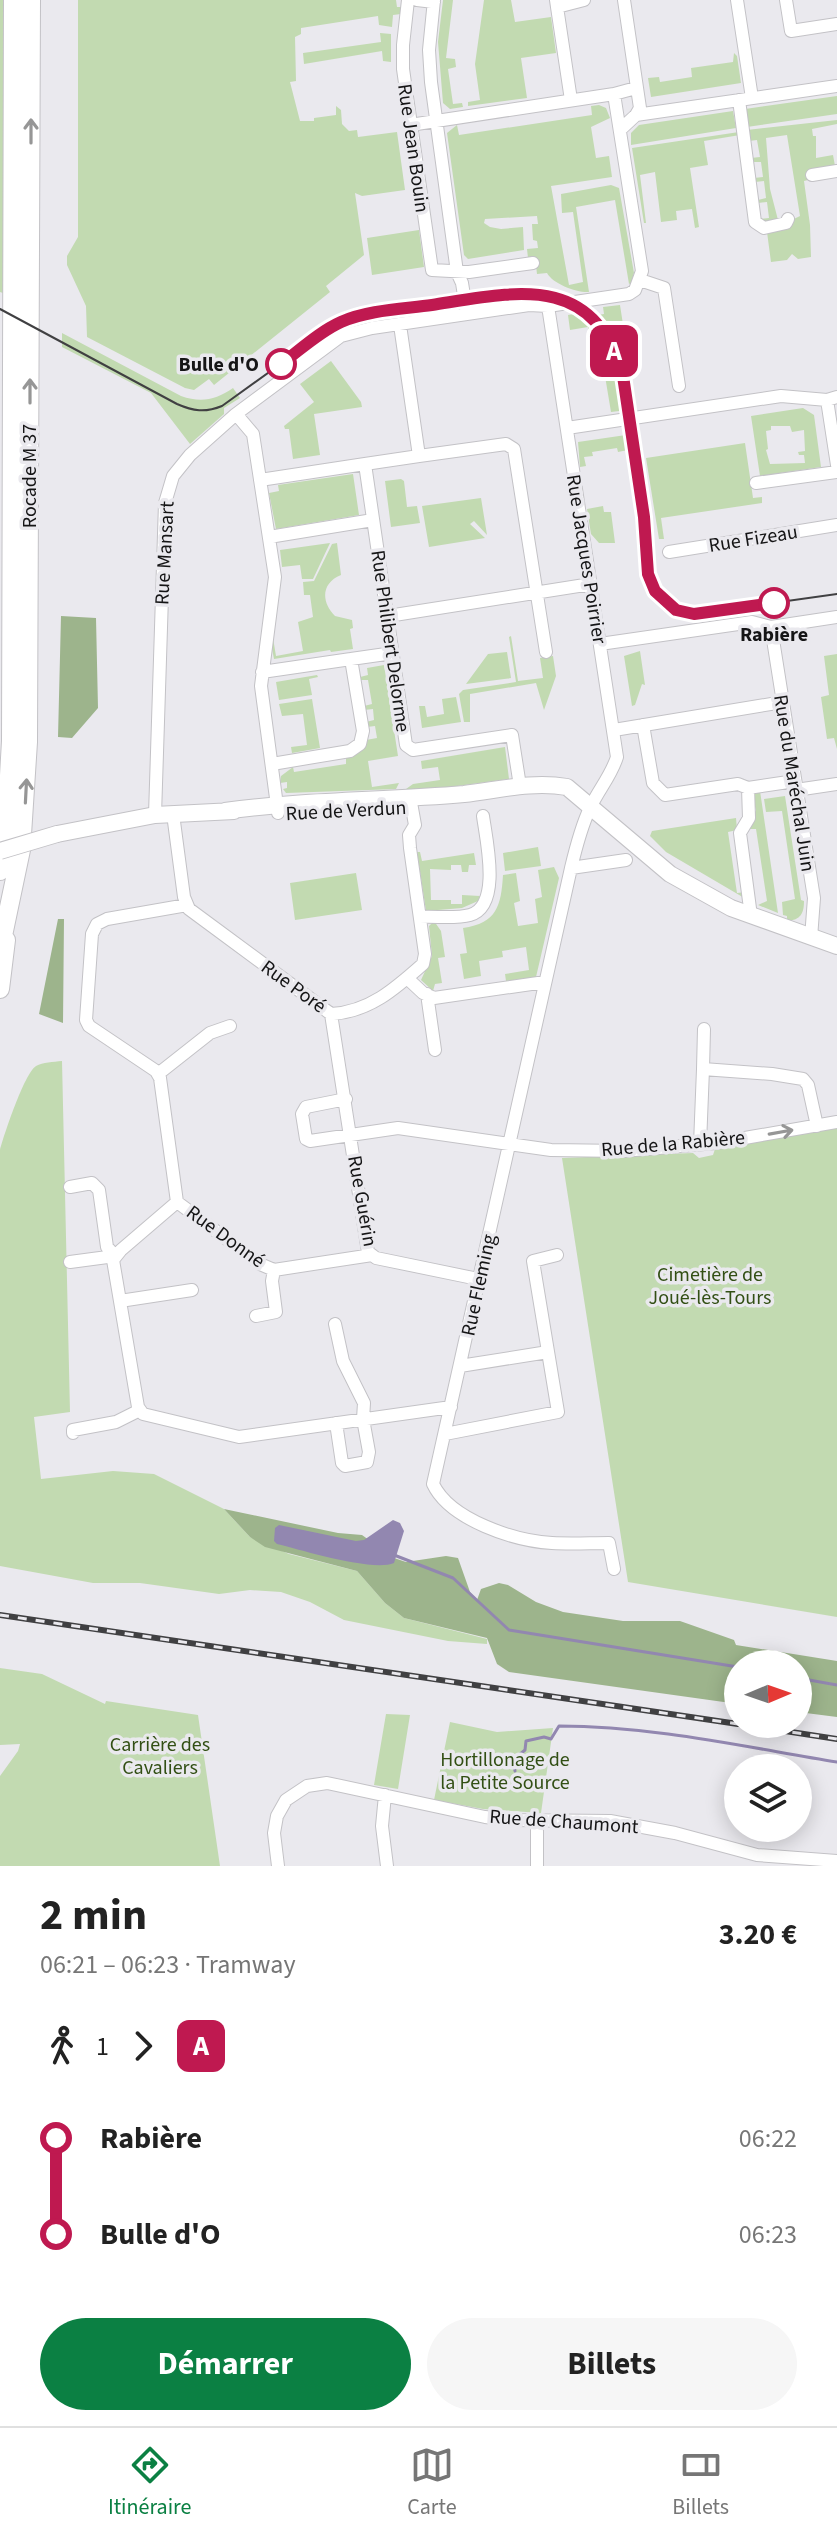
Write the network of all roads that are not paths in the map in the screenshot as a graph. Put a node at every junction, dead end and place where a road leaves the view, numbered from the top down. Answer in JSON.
{"nodes":[{"id":1,"x":13,"y":0,"type":"edge"},
{"id":2,"x":31,"y":0,"type":"edge"},
{"id":3,"x":408,"y":0,"type":"edge"},
{"id":4,"x":417,"y":0,"type":"edge"},
{"id":5,"x":599,"y":0,"type":"edge"},
{"id":6,"x":624,"y":0,"type":"edge"},
{"id":7,"x":738,"y":0,"type":"edge"},
{"id":8,"x":786,"y":0,"type":"edge"},
{"id":9,"x":434,"y":1,"type":"edge"},
{"id":10,"x":584,"y":1,"type":"edge"},
{"id":11,"x":557,"y":3,"type":"edge"},
{"id":12,"x":837,"y":24,"type":"edge"},
{"id":13,"x":837,"y":86,"type":"edge"},
{"id":14,"x":636,"y":88,"type":"junction"},
{"id":15,"x":614,"y":94,"type":"junction"},
{"id":16,"x":746,"y":99,"type":"junction"},
{"id":17,"x":571,"y":100,"type":"junction"},
{"id":18,"x":435,"y":121,"type":"junction"},
{"id":19,"x":626,"y":121,"type":"junction"},
{"id":20,"x":410,"y":125,"type":"junction"},
{"id":21,"x":837,"y":171,"type":"edge"},
{"id":22,"x":812,"y":175,"type":"dead end"},
{"id":23,"x":788,"y":219,"type":"dead end"},
{"id":24,"x":533,"y":263,"type":"dead end"},
{"id":25,"x":457,"y":272,"type":"junction"},
{"id":26,"x":640,"y":280,"type":"junction"},
{"id":27,"x":548,"y":306,"type":"junction"},
{"id":28,"x":467,"y":314,"type":"junction"},
{"id":29,"x":400,"y":325,"type":"junction"},
{"id":30,"x":679,"y":386,"type":"dead end"},
{"id":31,"x":832,"y":398,"type":"edge"},
{"id":32,"x":236,"y":414,"type":"junction"},
{"id":33,"x":567,"y":428,"type":"junction"},
{"id":34,"x":419,"y":456,"type":"junction"},
{"id":35,"x":365,"y":464,"type":"junction"},
{"id":36,"x":837,"y":465,"type":"edge"},
{"id":37,"x":837,"y":472,"type":"edge"},
{"id":38,"x":260,"y":480,"type":"junction"},
{"id":39,"x":756,"y":483,"type":"dead end"},
{"id":40,"x":373,"y":520,"type":"junction"},
{"id":41,"x":837,"y":525,"type":"edge"},
{"id":42,"x":269,"y":537,"type":"junction"},
{"id":43,"x":669,"y":552,"type":"dead end"},
{"id":44,"x":591,"y":584,"type":"junction"},
{"id":45,"x":536,"y":592,"type":"junction"},
{"id":46,"x":388,"y":616,"type":"junction"},
{"id":47,"x":837,"y":617,"type":"edge"},
{"id":48,"x":771,"y":627,"type":"junction"},
{"id":49,"x":600,"y":644,"type":"junction"},
{"id":50,"x":546,"y":652,"type":"dead end"},
{"id":51,"x":393,"y":653,"type":"junction"},
{"id":52,"x":351,"y":659,"type":"junction"},
{"id":53,"x":262,"y":672,"type":"junction"},
{"id":54,"x":783,"y":702,"type":"junction"},
{"id":55,"x":643,"y":725,"type":"junction"},
{"id":56,"x":614,"y":730,"type":"junction"},
{"id":57,"x":272,"y":764,"type":"junction"},
{"id":58,"x":837,"y":784,"type":"edge"},
{"id":59,"x":795,"y":785,"type":"junction"},
{"id":60,"x":520,"y":786,"type":"junction"},
{"id":61,"x":748,"y":788,"type":"junction"},
{"id":62,"x":587,"y":802,"type":"junction"},
{"id":63,"x":411,"y":803,"type":"junction"},
{"id":64,"x":278,"y":809,"type":"junction"},
{"id":65,"x":173,"y":814,"type":"junction"},
{"id":66,"x":155,"y":815,"type":"junction"},
{"id":67,"x":483,"y":816,"type":"dead end"},
{"id":68,"x":0,"y":851,"type":"edge"},
{"id":69,"x":626,"y":860,"type":"dead end"},
{"id":70,"x":571,"y":868,"type":"junction"},
{"id":71,"x":0,"y":871,"type":"edge"},
{"id":72,"x":187,"y":905,"type":"junction"},
{"id":73,"x":751,"y":916,"type":"junction"},
{"id":74,"x":420,"y":917,"type":"junction"},
{"id":75,"x":8,"y":921,"type":"junction"},
{"id":76,"x":811,"y":938,"type":"junction"},
{"id":77,"x":837,"y":946,"type":"edge"},
{"id":78,"x":0,"y":950,"type":"edge"},
{"id":79,"x":407,"y":978,"type":"junction"},
{"id":80,"x":545,"y":982,"type":"junction"},
{"id":81,"x":0,"y":989,"type":"edge"},
{"id":82,"x":427,"y":994,"type":"junction"},
{"id":83,"x":331,"y":1014,"type":"junction"},
{"id":84,"x":230,"y":1026,"type":"dead end"},
{"id":85,"x":704,"y":1029,"type":"dead end"},
{"id":86,"x":435,"y":1050,"type":"dead end"},
{"id":87,"x":703,"y":1069,"type":"junction"},
{"id":88,"x":158,"y":1074,"type":"junction"},
{"id":89,"x":346,"y":1099,"type":"junction"},
{"id":90,"x":837,"y":1122,"type":"edge"},
{"id":91,"x":817,"y":1126,"type":"junction"},
{"id":92,"x":351,"y":1134,"type":"junction"},
{"id":93,"x":509,"y":1143,"type":"junction"},
{"id":94,"x":700,"y":1144,"type":"junction"},
{"id":95,"x":70,"y":1187,"type":"dead end"},
{"id":96,"x":177,"y":1202,"type":"junction"},
{"id":97,"x":372,"y":1255,"type":"junction"},
{"id":98,"x":557,"y":1255,"type":"dead end"},
{"id":99,"x":115,"y":1256,"type":"junction"},
{"id":100,"x":70,"y":1262,"type":"dead end"},
{"id":101,"x":274,"y":1270,"type":"junction"},
{"id":102,"x":478,"y":1279,"type":"junction"},
{"id":103,"x":192,"y":1290,"type":"dead end"},
{"id":104,"x":120,"y":1301,"type":"junction"},
{"id":105,"x":256,"y":1316,"type":"dead end"},
{"id":106,"x":335,"y":1324,"type":"dead end"},
{"id":107,"x":548,"y":1352,"type":"junction"},
{"id":108,"x":460,"y":1366,"type":"junction"},
{"id":109,"x":451,"y":1407,"type":"junction"},
{"id":110,"x":140,"y":1410,"type":"junction"},
{"id":111,"x":363,"y":1419,"type":"junction"},
{"id":112,"x":336,"y":1423,"type":"junction"},
{"id":113,"x":73,"y":1433,"type":"dead end"},
{"id":114,"x":445,"y":1434,"type":"junction"},
{"id":115,"x":614,"y":1569,"type":"dead end"},
{"id":116,"x":385,"y":1795,"type":"junction"},
{"id":117,"x":537,"y":1820,"type":"junction"},
{"id":118,"x":837,"y":1861,"type":"edge"},
{"id":119,"x":278,"y":1866,"type":"edge"},
{"id":120,"x":387,"y":1866,"type":"edge"},
{"id":121,"x":537,"y":1866,"type":"edge"}],
"edges":[{"from":1,"to":71,"type":"highway","name":"Rocade M 37"},
{"from":75,"to":2,"type":"highway","name":"Rocade M 37","one_way":true},
{"from":3,"to":20,"type":"street","name":"Rue Jean Bouin"},
{"from":4,"to":9,"type":"street","name":"Rue Jean Bouin"},
{"from":5,"to":10,"type":"street"},
{"from":6,"to":14,"type":"street"},
{"from":7,"to":16,"type":"street"},
{"from":8,"to":12,"type":"street"},
{"from":9,"to":18,"type":"street","name":"Rue Jean Bouin"},
{"from":10,"to":11,"type":"street"},
{"from":11,"to":17,"type":"street"},
{"from":13,"to":16,"type":"street"},
{"from":14,"to":15,"type":"street"},
{"from":14,"to":19,"type":"street"},
{"from":15,"to":17,"type":"street"},
{"from":15,"to":19,"type":"street"},
{"from":16,"to":19,"type":"street"},
{"from":16,"to":23,"type":"street"},
{"from":17,"to":18,"type":"street"},
{"from":18,"to":20,"type":"street"},
{"from":18,"to":25,"type":"street","name":"Rue Jean Bouin"},
{"from":19,"to":26,"type":"street"},
{"from":20,"to":25,"type":"street","name":"Rue Jean Bouin"},
{"from":21,"to":22,"type":"street"},
{"from":24,"to":25,"type":"street"},
{"from":25,"to":28,"type":"street","name":"Rue Jean Bouin"},
{"from":26,"to":27,"type":"street","name":"Rue Mansart"},
{"from":26,"to":30,"type":"street"},
{"from":27,"to":28,"type":"street","name":"Rue Mansart"},
{"from":27,"to":33,"type":"street","name":"Rue Jacques Poirrier"},
{"from":28,"to":29,"type":"street","name":"Rue Mansart"},
{"from":29,"to":32,"type":"street","name":"Rue Mansart"},
{"from":29,"to":34,"type":"street"},
{"from":31,"to":33,"type":"street"},
{"from":31,"to":36,"type":"street"},
{"from":32,"to":38,"type":"street"},
{"from":32,"to":66,"type":"street","name":"Rue Mansart"},
{"from":33,"to":44,"type":"street","name":"Rue Jacques Poirrier"},
{"from":34,"to":35,"type":"street"},
{"from":34,"to":45,"type":"street"},
{"from":35,"to":38,"type":"street"},
{"from":35,"to":40,"type":"street","name":"Rue Philibert Delorme"},
{"from":37,"to":39,"type":"street"},
{"from":38,"to":42,"type":"street"},
{"from":40,"to":42,"type":"street"},
{"from":40,"to":46,"type":"street","name":"Rue Philibert Delorme"},
{"from":41,"to":43,"type":"street","name":"Rue Fizeau"},
{"from":42,"to":53,"type":"street"},
{"from":44,"to":45,"type":"street"},
{"from":44,"to":49,"type":"street","name":"Rue Jacques Poirrier"},
{"from":45,"to":46,"type":"street"},
{"from":45,"to":50,"type":"street"},
{"from":46,"to":51,"type":"street","name":"Rue Philibert Delorme"},
{"from":47,"to":48,"type":"street"},
{"from":48,"to":49,"type":"street"},
{"from":48,"to":54,"type":"street","name":"Rue du Maréchal Juin"},
{"from":49,"to":56,"type":"street","name":"Rue Jacques Poirrier"},
{"from":51,"to":52,"type":"street"},
{"from":51,"to":60,"type":"street","name":"Rue Philibert Delorme"},
{"from":52,"to":53,"type":"street"},
{"from":52,"to":57,"type":"street"},
{"from":53,"to":57,"type":"street"},
{"from":54,"to":55,"type":"street"},
{"from":54,"to":59,"type":"street","name":"Rue du Maréchal Juin"},
{"from":55,"to":56,"type":"street"},
{"from":55,"to":61,"type":"street"},
{"from":56,"to":62,"type":"street","name":"Rue Jacques Poirrier"},
{"from":57,"to":64,"type":"street"},
{"from":58,"to":59,"type":"street"},
{"from":59,"to":61,"type":"street"},
{"from":59,"to":76,"type":"street","name":"Rue du Maréchal Juin"},
{"from":60,"to":62,"type":"main road","name":"Rue de Verdun"},
{"from":60,"to":63,"type":"main road","name":"Rue de Verdun"},
{"from":61,"to":73,"type":"street"},
{"from":62,"to":70,"type":"street","name":"Rue Jacques Poirrier"},
{"from":62,"to":73,"type":"main road","name":"Rue de Verdun"},
{"from":63,"to":64,"type":"main road","name":"Rue de Verdun"},
{"from":63,"to":74,"type":"street","name":"Rue Poré"},
{"from":64,"to":65,"type":"main road","name":"Rue de Verdun"},
{"from":65,"to":66,"type":"main road","name":"Rue de Verdun"},
{"from":65,"to":72,"type":"street"},
{"from":66,"to":68,"type":"main road","name":"Rue de Verdun","bridge":true},
{"from":67,"to":74,"type":"street"},
{"from":69,"to":70,"type":"street"},
{"from":70,"to":80,"type":"street","name":"Rue Fleming"},
{"from":72,"to":83,"type":"street","name":"Rue Poré"},
{"from":72,"to":88,"type":"street"},
{"from":73,"to":76,"type":"main road","name":"Rue de Verdun"},
{"from":74,"to":79,"type":"street","name":"Rue Poré"},
{"from":75,"to":78,"type":"highway","name":"Rocade M 37"},
{"from":75,"to":81,"type":"highway"},
{"from":76,"to":77,"type":"main road","name":"Rue de Verdun"},
{"from":79,"to":82,"type":"street"},
{"from":79,"to":83,"type":"street","name":"Rue Poré"},
{"from":80,"to":82,"type":"street"},
{"from":80,"to":93,"type":"street","name":"Rue Fleming"},
{"from":82,"to":86,"type":"street"},
{"from":83,"to":89,"type":"street","name":"Rue Guérin"},
{"from":84,"to":88,"type":"street"},
{"from":85,"to":87,"type":"street"},
{"from":87,"to":91,"type":"street"},
{"from":87,"to":94,"type":"street"},
{"from":88,"to":96,"type":"street"},
{"from":89,"to":92,"type":"street","name":"Rue Guérin"},
{"from":89,"to":92,"type":"street","name":"Rue Guérin"},
{"from":90,"to":91,"type":"street","name":"Rue de la Rabière"},
{"from":94,"to":91,"type":"street","name":"Rue de la Rabière","one_way":true},
{"from":92,"to":93,"type":"street","name":"Rue de la Rabière"},
{"from":92,"to":97,"type":"street","name":"Rue Guérin"},
{"from":93,"to":94,"type":"street","name":"Rue de la Rabière"},
{"from":93,"to":102,"type":"street","name":"Rue Fleming"},
{"from":95,"to":99,"type":"street"},
{"from":96,"to":99,"type":"street"},
{"from":96,"to":101,"type":"street","name":"Rue Donné"},
{"from":97,"to":101,"type":"street","name":"Rue Donné"},
{"from":97,"to":102,"type":"street","name":"Rue Guérin"},
{"from":98,"to":107,"type":"street"},
{"from":99,"to":100,"type":"street"},
{"from":99,"to":104,"type":"street"},
{"from":101,"to":105,"type":"street","name":"Rue Donné"},
{"from":102,"to":108,"type":"street","name":"Rue Fleming"},
{"from":103,"to":104,"type":"street"},
{"from":104,"to":110,"type":"street"},
{"from":106,"to":111,"type":"street"},
{"from":107,"to":108,"type":"street"},
{"from":107,"to":114,"type":"street"},
{"from":108,"to":109,"type":"street","name":"Rue Fleming"},
{"from":109,"to":111,"type":"street"},
{"from":109,"to":114,"type":"street","name":"Rue Fleming"},
{"from":110,"to":112,"type":"street"},
{"from":110,"to":113,"type":"street"},
{"from":111,"to":112,"type":"street"},
{"from":111,"to":112,"type":"street"},
{"from":114,"to":115,"type":"street","name":"Rue Fleming"},
{"from":116,"to":117,"type":"street","name":"Rue de Chaumont"},
{"from":116,"to":119,"type":"street","name":"Rue de Chaumont"},
{"from":116,"to":120,"type":"street"},
{"from":117,"to":118,"type":"street","name":"Rue de Chaumont"},
{"from":117,"to":121,"type":"street"}]}
